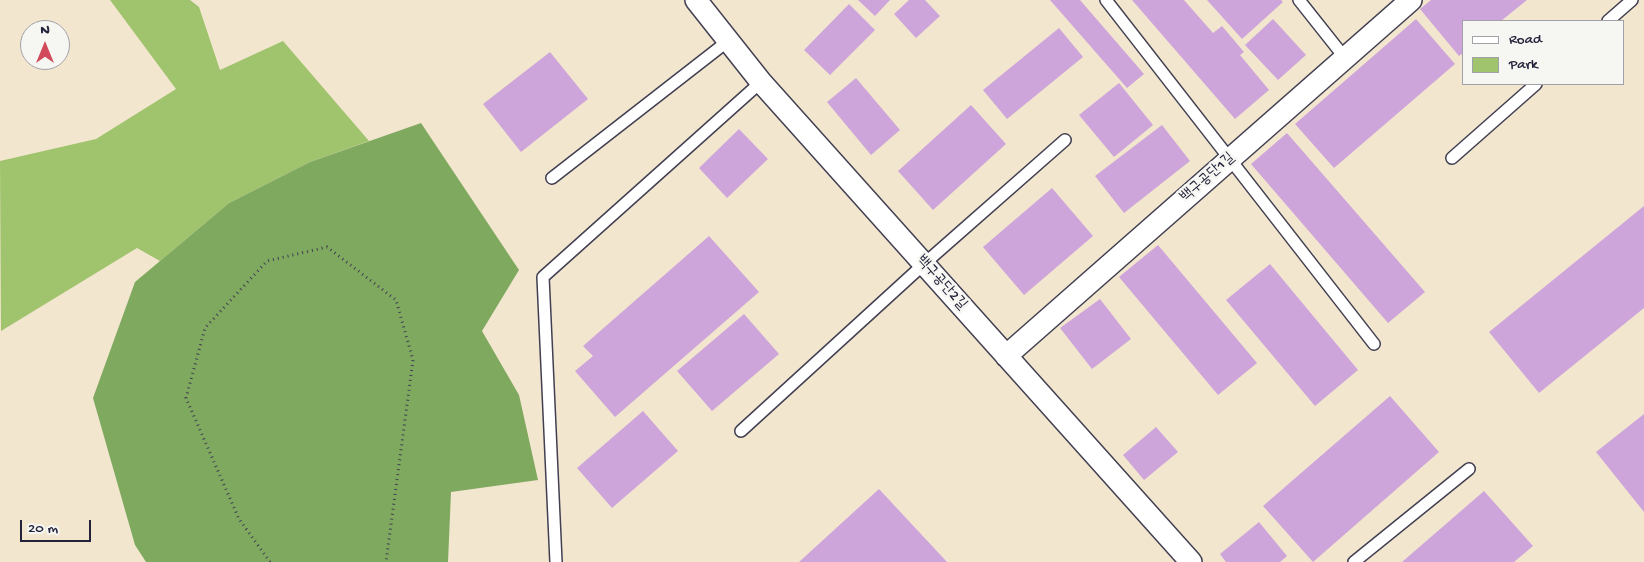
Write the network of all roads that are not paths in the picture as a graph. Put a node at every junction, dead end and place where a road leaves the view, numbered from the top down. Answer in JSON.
{"nodes":[{"id":1,"x":696,"y":0,"type":"edge"},
{"id":2,"x":1106,"y":0,"type":"edge"},
{"id":3,"x":1299,"y":0,"type":"edge"},
{"id":4,"x":1411,"y":0,"type":"edge"},
{"id":5,"x":1632,"y":0,"type":"edge"},
{"id":6,"x":1609,"y":20,"type":"edge"},
{"id":7,"x":728,"y":40,"type":"junction"},
{"id":8,"x":1345,"y":58,"type":"junction"},
{"id":9,"x":762,"y":82,"type":"junction"},
{"id":10,"x":1535,"y":85,"type":"edge"},
{"id":11,"x":1065,"y":140,"type":"dead end"},
{"id":12,"x":1230,"y":158,"type":"junction"},
{"id":13,"x":1452,"y":158,"type":"dead end"},
{"id":14,"x":552,"y":178,"type":"dead end"},
{"id":15,"x":924,"y":264,"type":"junction"},
{"id":16,"x":1374,"y":344,"type":"dead end"},
{"id":17,"x":1006,"y":356,"type":"junction"},
{"id":18,"x":741,"y":431,"type":"dead end"},
{"id":19,"x":1469,"y":469,"type":"dead end"},
{"id":20,"x":556,"y":562,"type":"edge"},
{"id":21,"x":1191,"y":562,"type":"edge"},
{"id":22,"x":1354,"y":562,"type":"edge"}],
"edges":[{"from":1,"to":7,"type":"street","name":"백구공단2길"},
{"from":2,"to":12,"type":"lane"},
{"from":3,"to":8,"type":"lane"},
{"from":4,"to":8,"type":"street","name":"백구공단1길"},
{"from":5,"to":6,"type":"lane"},
{"from":7,"to":9,"type":"street","name":"백구공단2길"},
{"from":7,"to":14,"type":"lane"},
{"from":8,"to":12,"type":"street","name":"백구공단1길"},
{"from":9,"to":15,"type":"street","name":"백구공단2길"},
{"from":9,"to":20,"type":"lane"},
{"from":10,"to":13,"type":"lane"},
{"from":11,"to":15,"type":"lane"},
{"from":12,"to":16,"type":"lane"},
{"from":12,"to":17,"type":"street","name":"백구공단1길"},
{"from":15,"to":17,"type":"street","name":"백구공단2길"},
{"from":15,"to":18,"type":"lane"},
{"from":17,"to":21,"type":"street","name":"백구공단2길"},
{"from":19,"to":22,"type":"lane"}]}
